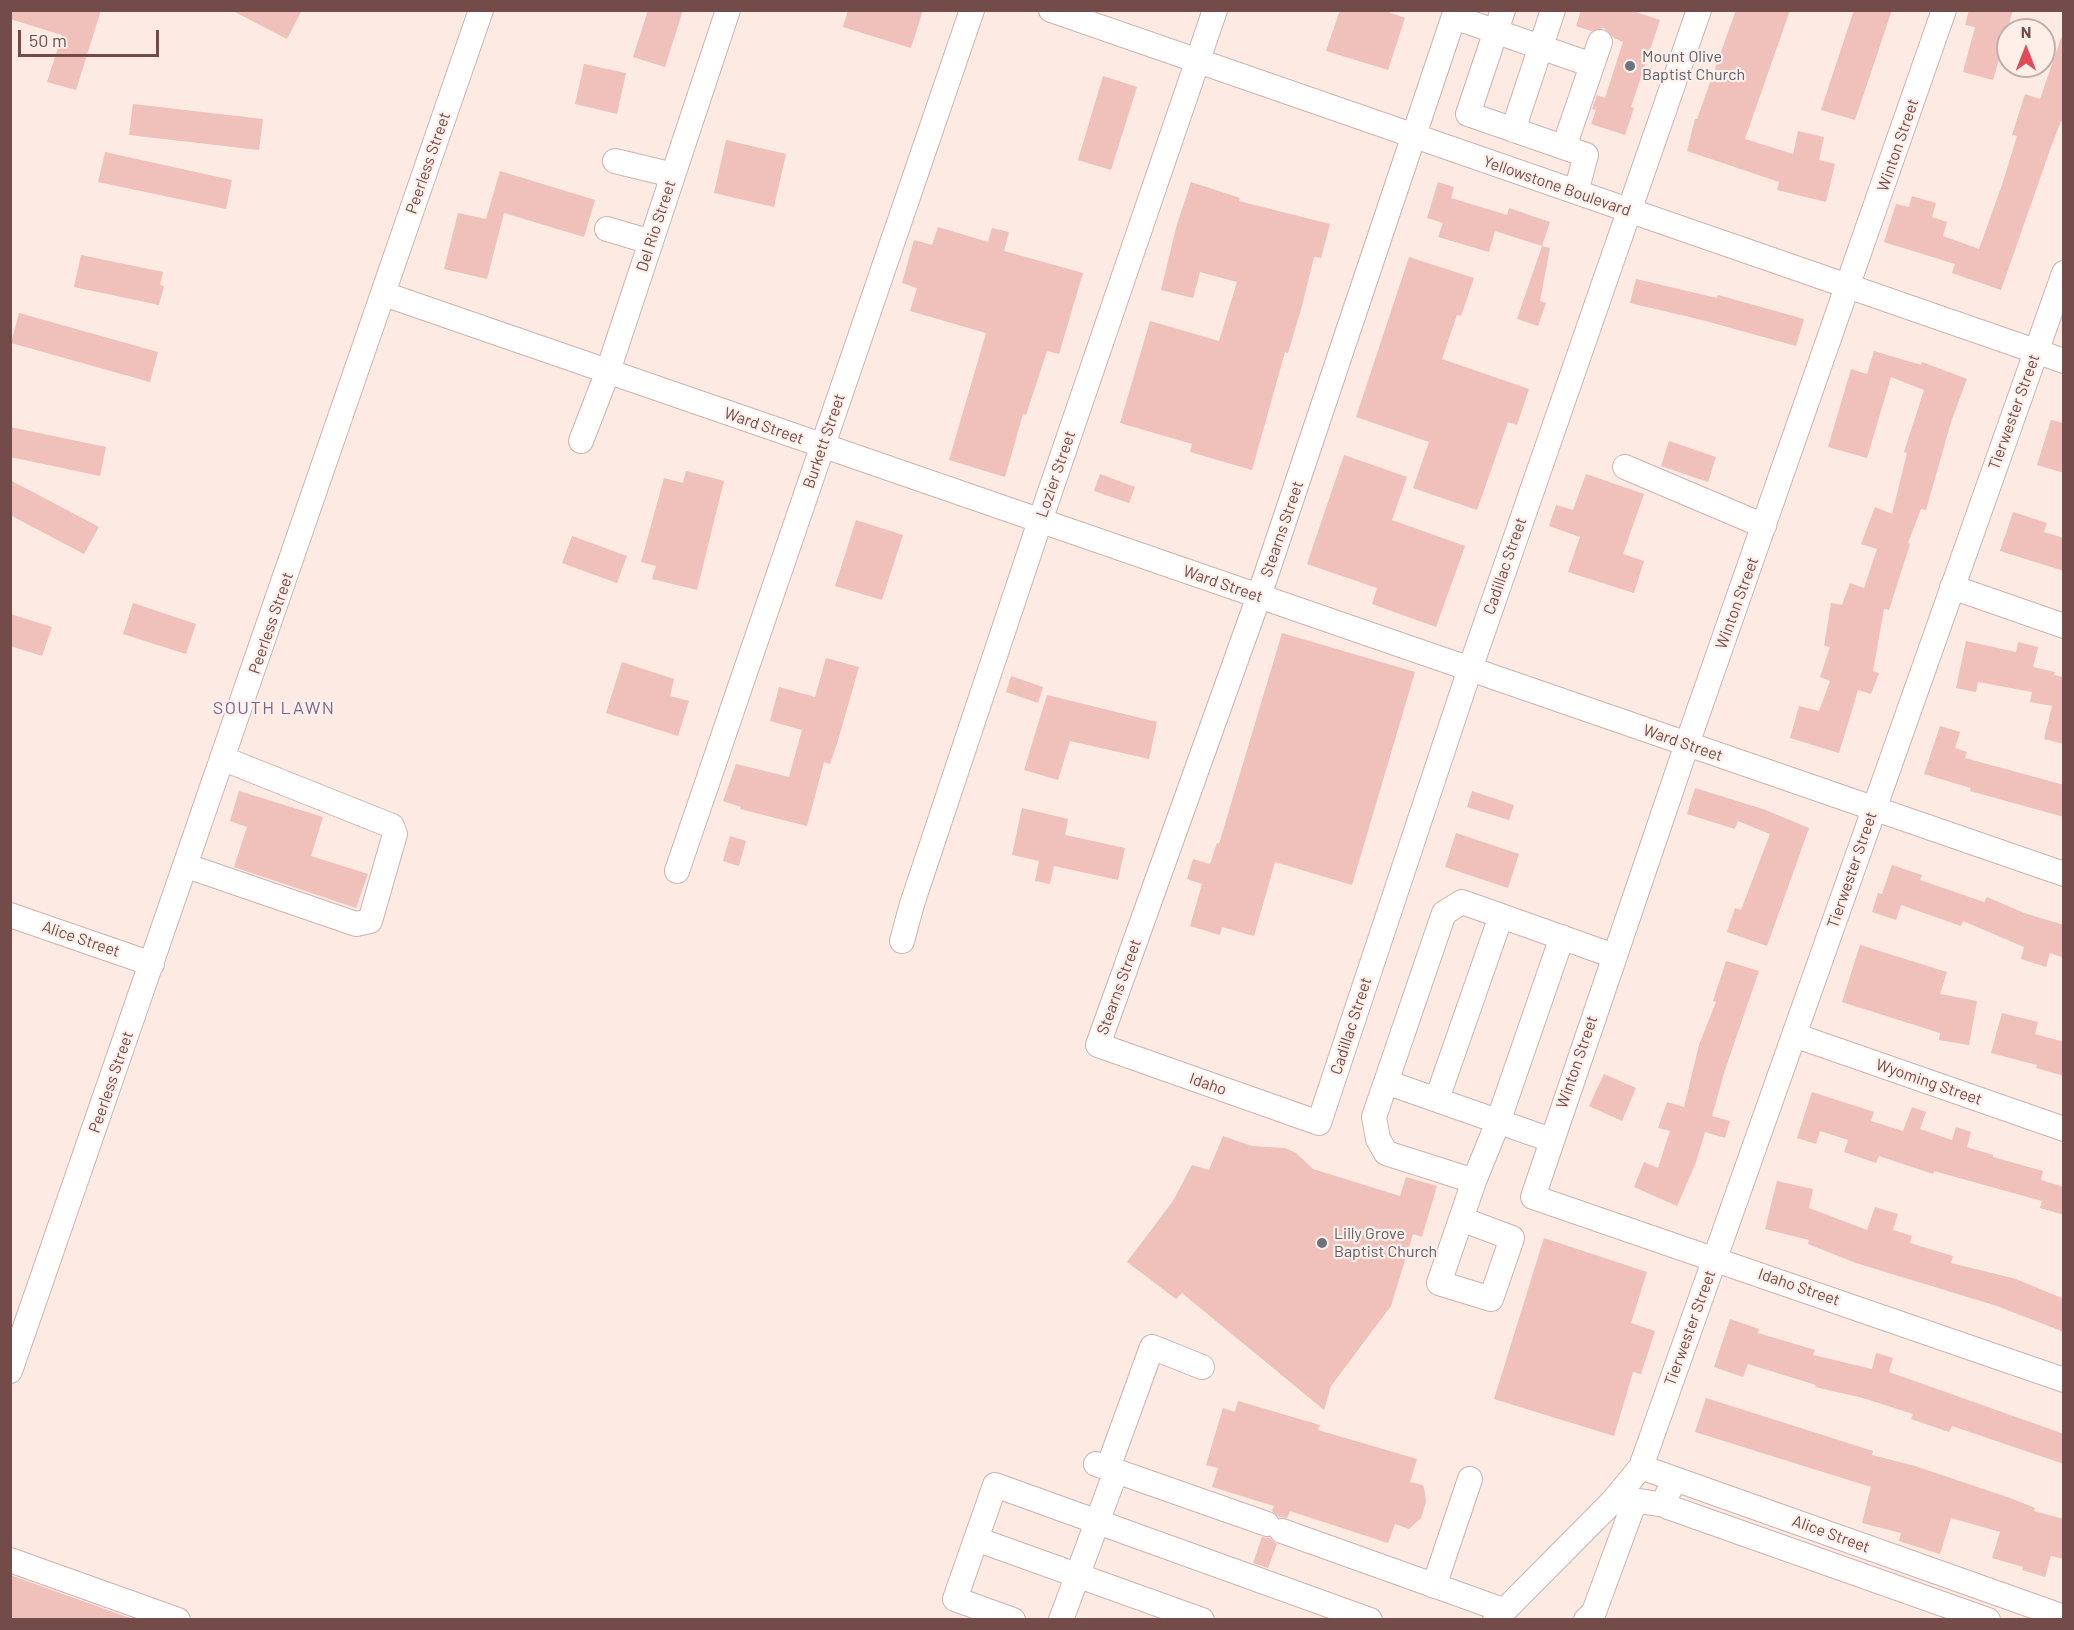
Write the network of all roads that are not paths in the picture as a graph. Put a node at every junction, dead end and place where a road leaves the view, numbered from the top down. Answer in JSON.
{"nodes":[{"id":1,"x":481,"y":10,"type":"edge"},
{"id":2,"x":728,"y":10,"type":"edge"},
{"id":3,"x":972,"y":10,"type":"edge"},
{"id":4,"x":1051,"y":10,"type":"edge"},
{"id":5,"x":1215,"y":10,"type":"edge"},
{"id":6,"x":1553,"y":10,"type":"edge"},
{"id":7,"x":1699,"y":10,"type":"edge"},
{"id":8,"x":1944,"y":10,"type":"edge"},
{"id":9,"x":1455,"y":14,"type":"edge"},
{"id":10,"x":1500,"y":21,"type":"edge"},
{"id":11,"x":1600,"y":42,"type":"dead end"},
{"id":12,"x":1541,"y":46,"type":"junction"},
{"id":13,"x":1198,"y":61,"type":"junction"},
{"id":14,"x":1592,"y":65,"type":"junction"},
{"id":15,"x":1513,"y":129,"type":"junction"},
{"id":16,"x":1414,"y":136,"type":"junction"},
{"id":17,"x":1564,"y":147,"type":"junction"},
{"id":18,"x":615,"y":161,"type":"dead end"},
{"id":19,"x":673,"y":175,"type":"junction"},
{"id":20,"x":1576,"y":192,"type":"junction"},
{"id":21,"x":1628,"y":211,"type":"junction"},
{"id":22,"x":607,"y":229,"type":"dead end"},
{"id":23,"x":651,"y":242,"type":"junction"},
{"id":24,"x":2064,"y":273,"type":"edge"},
{"id":25,"x":1849,"y":287,"type":"junction"},
{"id":26,"x":384,"y":294,"type":"junction"},
{"id":27,"x":2036,"y":351,"type":"junction"},
{"id":28,"x":2064,"y":361,"type":"edge"},
{"id":29,"x":608,"y":371,"type":"junction"},
{"id":30,"x":580,"y":441,"type":"dead end"},
{"id":31,"x":823,"y":446,"type":"junction"},
{"id":32,"x":1625,"y":467,"type":"dead end"},
{"id":33,"x":1040,"y":521,"type":"junction"},
{"id":34,"x":1764,"y":526,"type":"junction"},
{"id":35,"x":1952,"y":587,"type":"junction"},
{"id":36,"x":1259,"y":596,"type":"junction"},
{"id":37,"x":2064,"y":626,"type":"edge"},
{"id":38,"x":1470,"y":669,"type":"junction"},
{"id":39,"x":1687,"y":744,"type":"junction"},
{"id":40,"x":224,"y":759,"type":"junction"},
{"id":41,"x":1874,"y":809,"type":"junction"},
{"id":42,"x":186,"y":866,"type":"junction"},
{"id":43,"x":677,"y":871,"type":"dead end"},
{"id":44,"x":2064,"y":874,"type":"edge"},
{"id":45,"x":10,"y":915,"type":"edge"},
{"id":46,"x":1501,"y":916,"type":"junction"},
{"id":47,"x":1562,"y":937,"type":"junction"},
{"id":48,"x":902,"y":941,"type":"dead end"},
{"id":49,"x":1614,"y":956,"type":"junction"},
{"id":50,"x":152,"y":964,"type":"junction"},
{"id":51,"x":1794,"y":1035,"type":"junction"},
{"id":52,"x":1098,"y":1045,"type":"joint"},
{"id":53,"x":1386,"y":1082,"type":"junction"},
{"id":54,"x":1437,"y":1099,"type":"junction"},
{"id":55,"x":1498,"y":1122,"type":"junction"},
{"id":56,"x":1318,"y":1123,"type":"joint"},
{"id":57,"x":2064,"y":1129,"type":"edge"},
{"id":58,"x":1551,"y":1140,"type":"junction"},
{"id":59,"x":1474,"y":1181,"type":"junction"},
{"id":60,"x":1533,"y":1197,"type":"joint"},
{"id":61,"x":1461,"y":1220,"type":"dead end"},
{"id":62,"x":1715,"y":1258,"type":"junction"},
{"id":63,"x":1202,"y":1366,"type":"dead end"},
{"id":64,"x":10,"y":1371,"type":"edge"},
{"id":65,"x":2064,"y":1380,"type":"edge"},
{"id":66,"x":1641,"y":1467,"type":"junction"},
{"id":67,"x":1107,"y":1468,"type":"junction"},
{"id":68,"x":1470,"y":1479,"type":"dead end"},
{"id":69,"x":1674,"y":1479,"type":"junction"},
{"id":70,"x":1665,"y":1505,"type":"junction"},
{"id":71,"x":1791,"y":1520,"type":"junction"},
{"id":72,"x":1097,"y":1521,"type":"junction"},
{"id":73,"x":976,"y":1539,"type":"junction"},
{"id":74,"x":1780,"y":1547,"type":"junction"},
{"id":75,"x":10,"y":1560,"type":"edge"},
{"id":76,"x":1077,"y":1575,"type":"junction"},
{"id":77,"x":1434,"y":1586,"type":"junction"},
{"id":78,"x":2016,"y":1600,"type":"junction"},
{"id":79,"x":1499,"y":1615,"type":"edge"},
{"id":80,"x":2064,"y":1617,"type":"edge"},
{"id":81,"x":177,"y":1620,"type":"edge"},
{"id":82,"x":1013,"y":1620,"type":"edge"},
{"id":83,"x":1061,"y":1620,"type":"edge"},
{"id":84,"x":1202,"y":1620,"type":"edge"},
{"id":85,"x":1370,"y":1620,"type":"edge"},
{"id":86,"x":1586,"y":1620,"type":"edge"},
{"id":87,"x":1988,"y":1620,"type":"edge"},
{"id":88,"x":2000,"y":1620,"type":"edge"}],
"edges":[{"from":1,"to":26,"type":"street","name":"Peerless Street"},
{"from":2,"to":19,"type":"street","name":"Del Rio Street"},
{"from":3,"to":31,"type":"street","name":"Burkett Street"},
{"from":4,"to":13,"type":"street","name":"Yellowstone Boulevard"},
{"from":5,"to":13,"type":"street","name":"Lozier Street"},
{"from":6,"to":12,"type":"street"},
{"from":7,"to":21,"type":"street","name":"Cadillac Street"},
{"from":8,"to":25,"type":"street","name":"Winton Street"},
{"from":9,"to":10,"type":"street"},
{"from":9,"to":16,"type":"street","name":"Stearns Street"},
{"from":10,"to":12,"type":"street"},
{"from":10,"to":15,"type":"street"},
{"from":11,"to":14,"type":"street"},
{"from":12,"to":14,"type":"street"},
{"from":12,"to":15,"type":"street"},
{"from":13,"to":16,"type":"street","name":"Yellowstone Boulevard"},
{"from":13,"to":33,"type":"street","name":"Lozier Street"},
{"from":14,"to":17,"type":"street"},
{"from":15,"to":17,"type":"street"},
{"from":16,"to":20,"type":"street","name":"Yellowstone Boulevard"},
{"from":16,"to":36,"type":"street","name":"Stearns Street"},
{"from":17,"to":20,"type":"street"},
{"from":18,"to":19,"type":"street"},
{"from":19,"to":23,"type":"street","name":"Del Rio Street"},
{"from":20,"to":21,"type":"street","name":"Yellowstone Boulevard"},
{"from":21,"to":25,"type":"street","name":"Yellowstone Boulevard"},
{"from":21,"to":38,"type":"street","name":"Cadillac Street"},
{"from":22,"to":23,"type":"street"},
{"from":23,"to":29,"type":"street","name":"Del Rio Street"},
{"from":24,"to":27,"type":"street","name":"Tierwester Street"},
{"from":25,"to":27,"type":"street","name":"Yellowstone Boulevard"},
{"from":25,"to":34,"type":"street","name":"Winton Street"},
{"from":26,"to":29,"type":"street","name":"Ward Street"},
{"from":26,"to":40,"type":"street","name":"Peerless Street"},
{"from":27,"to":28,"type":"street","name":"Yellowstone Boulevard"},
{"from":27,"to":35,"type":"street","name":"Tierwester Street"},
{"from":29,"to":30,"type":"street","name":"Del Rio Street"},
{"from":29,"to":31,"type":"street","name":"Ward Street"},
{"from":31,"to":33,"type":"street","name":"Ward Street"},
{"from":31,"to":43,"type":"street","name":"Burkett Street"},
{"from":32,"to":34,"type":"street"},
{"from":33,"to":36,"type":"street","name":"Ward Street"},
{"from":33,"to":48,"type":"street","name":"Lozier Street"},
{"from":34,"to":39,"type":"street","name":"Winton Street"},
{"from":35,"to":37,"type":"street"},
{"from":35,"to":41,"type":"street","name":"Tierwester Street"},
{"from":36,"to":38,"type":"street","name":"Ward Street"},
{"from":36,"to":52,"type":"street","name":"Stearns Street"},
{"from":38,"to":39,"type":"street","name":"Ward Street"},
{"from":38,"to":56,"type":"street","name":"Cadillac Street"},
{"from":39,"to":41,"type":"street","name":"Ward Street"},
{"from":39,"to":49,"type":"street","name":"Winton Street"},
{"from":40,"to":42,"type":"street","name":"Peerless Street"},
{"from":40,"to":42,"type":"street"},
{"from":41,"to":44,"type":"street","name":"Ward Street"},
{"from":41,"to":51,"type":"street","name":"Tierwester Street"},
{"from":42,"to":50,"type":"street","name":"Peerless Street"},
{"from":45,"to":50,"type":"street","name":"Alice Street"},
{"from":46,"to":47,"type":"street"},
{"from":46,"to":53,"type":"street"},
{"from":46,"to":54,"type":"street"},
{"from":47,"to":49,"type":"street"},
{"from":47,"to":55,"type":"street"},
{"from":49,"to":58,"type":"street","name":"Winton Street"},
{"from":50,"to":64,"type":"street","name":"Peerless Street"},
{"from":51,"to":57,"type":"street","name":"Wyoming Street"},
{"from":51,"to":62,"type":"street","name":"Tierwester Street"},
{"from":52,"to":56,"type":"street","name":"Idaho"},
{"from":53,"to":54,"type":"street"},
{"from":53,"to":59,"type":"street"},
{"from":54,"to":55,"type":"street"},
{"from":55,"to":58,"type":"street"},
{"from":55,"to":59,"type":"street"},
{"from":58,"to":60,"type":"street","name":"Winton Street"},
{"from":59,"to":61,"type":"street"},
{"from":60,"to":62,"type":"street","name":"Idaho Street"},
{"from":62,"to":65,"type":"street","name":"Idaho Street"},
{"from":62,"to":66,"type":"street","name":"Tierwester Street"},
{"from":63,"to":67,"type":"street"},
{"from":66,"to":69,"type":"street","name":"Alice Street"},
{"from":66,"to":79,"type":"street"},
{"from":67,"to":72,"type":"street"},
{"from":67,"to":77,"type":"street"},
{"from":68,"to":77,"type":"street"},
{"from":69,"to":70,"type":"street"},
{"from":69,"to":71,"type":"street","name":"Alice Street"},
{"from":70,"to":74,"type":"street"},
{"from":70,"to":86,"type":"street"},
{"from":71,"to":74,"type":"street"},
{"from":71,"to":78,"type":"street","name":"Alice Street"},
{"from":72,"to":73,"type":"street"},
{"from":72,"to":76,"type":"street"},
{"from":72,"to":85,"type":"street"},
{"from":73,"to":76,"type":"street"},
{"from":73,"to":82,"type":"street"},
{"from":74,"to":87,"type":"street"},
{"from":75,"to":81,"type":"street"},
{"from":76,"to":83,"type":"street"},
{"from":76,"to":84,"type":"street"},
{"from":77,"to":79,"type":"street"},
{"from":78,"to":80,"type":"street","name":"Alice Street"},
{"from":78,"to":88,"type":"street"}]}
